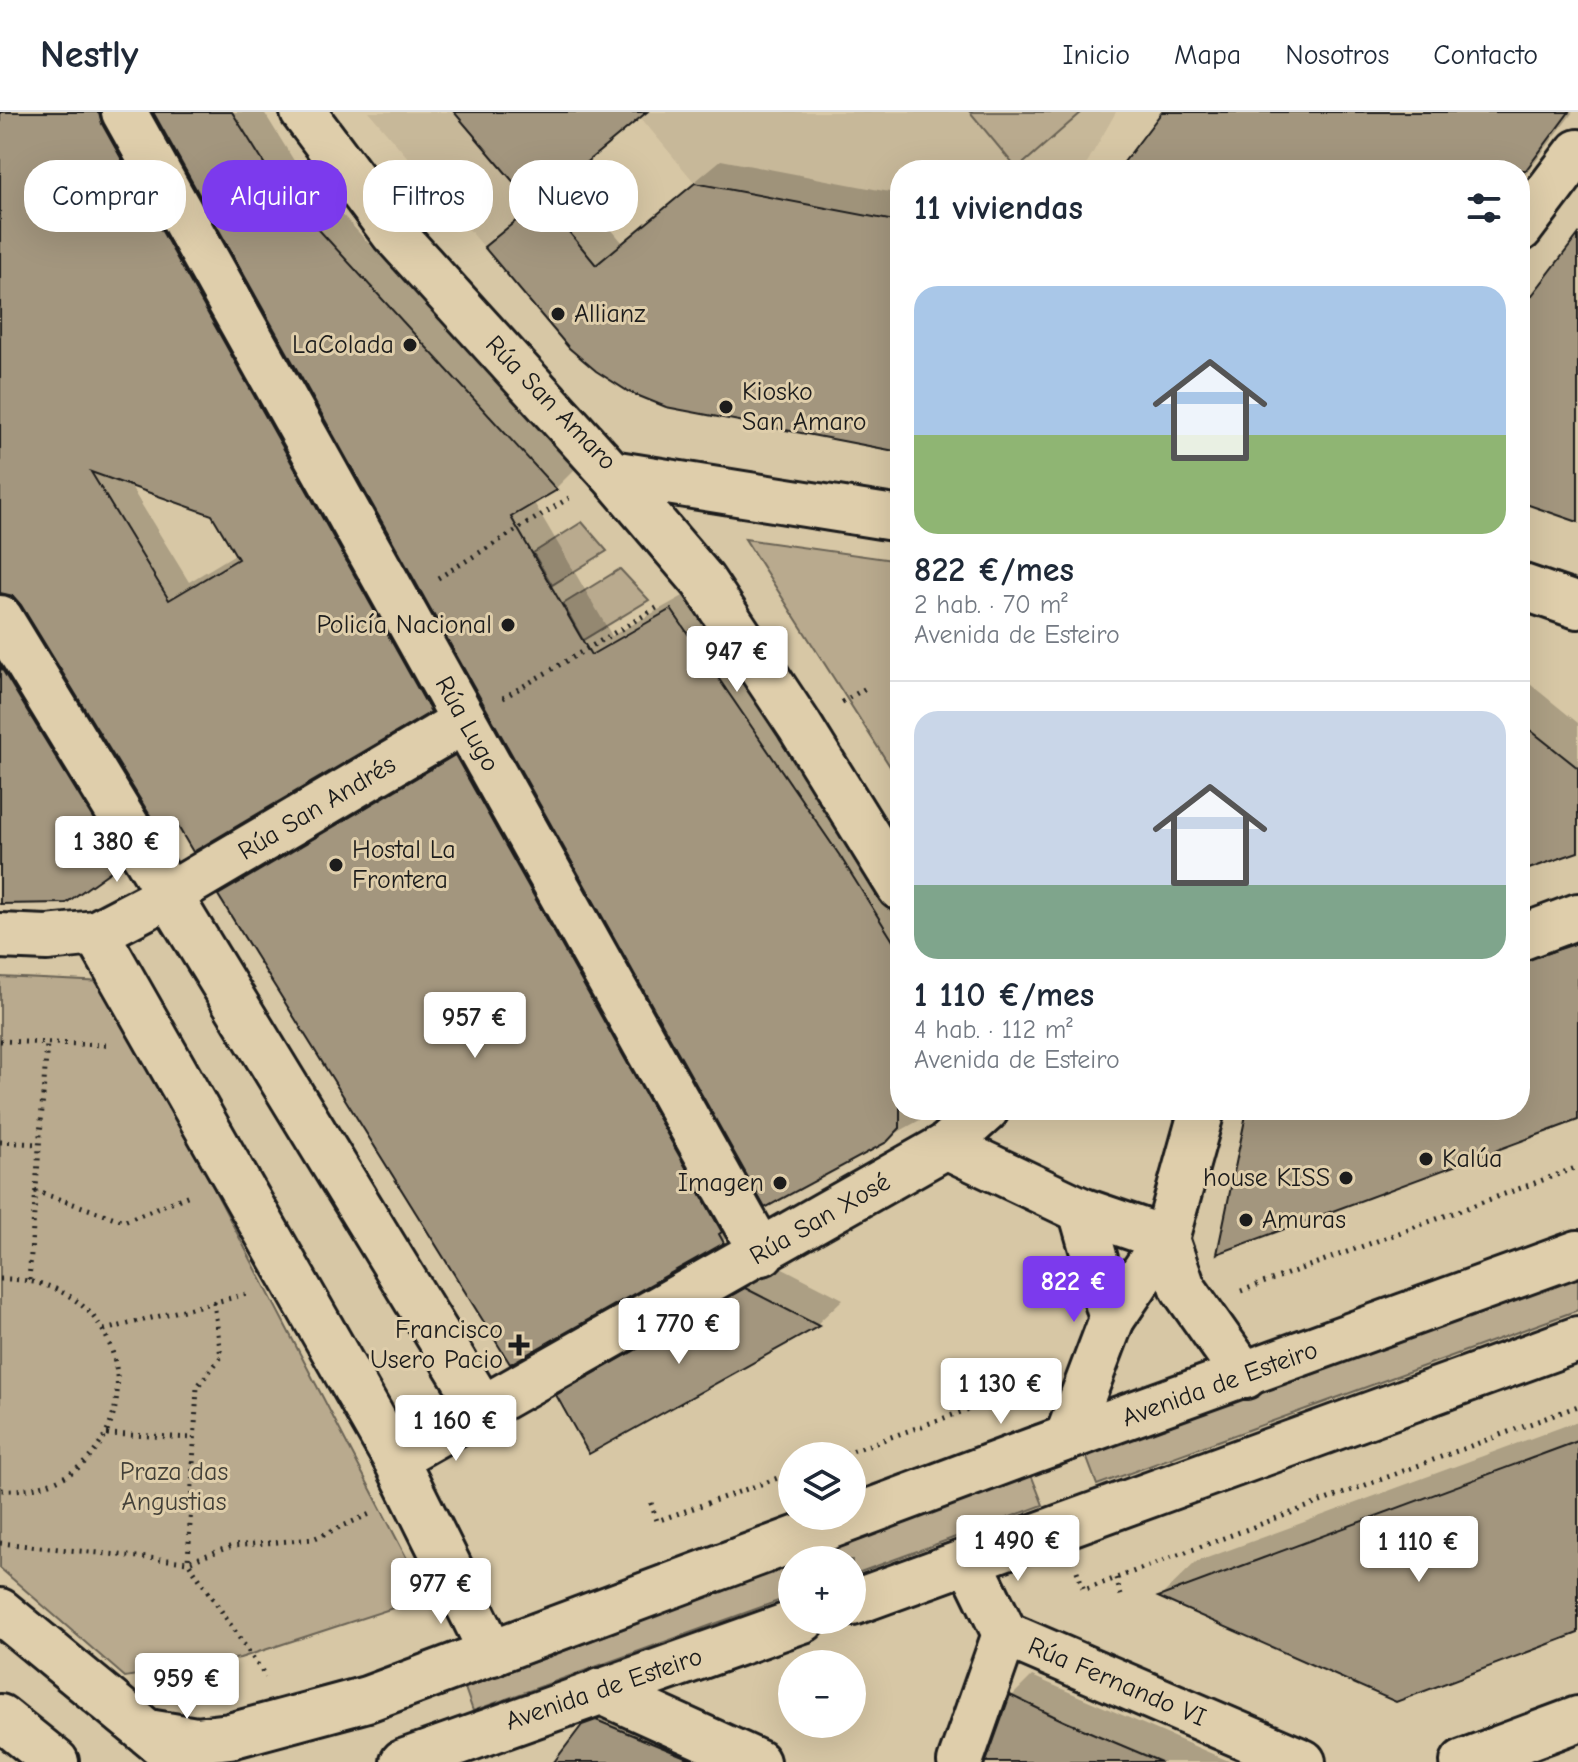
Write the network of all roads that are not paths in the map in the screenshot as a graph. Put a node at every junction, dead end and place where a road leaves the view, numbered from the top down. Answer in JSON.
{"nodes":[{"id":1,"x":124,"y":112,"type":"edge"},
{"id":2,"x":303,"y":112,"type":"edge"},
{"id":3,"x":1578,"y":152,"type":"edge"},
{"id":4,"x":1530,"y":216,"type":"edge"},
{"id":5,"x":611,"y":473,"type":"junction"},
{"id":6,"x":890,"y":517,"type":"edge"},
{"id":7,"x":1530,"y":589,"type":"edge"},
{"id":8,"x":1578,"y":606,"type":"edge"},
{"id":9,"x":0,"y":618,"type":"edge"},
{"id":10,"x":464,"y":721,"type":"junction"},
{"id":11,"x":890,"y":872,"type":"edge"},
{"id":12,"x":169,"y":895,"type":"junction"},
{"id":13,"x":1578,"y":916,"type":"edge"},
{"id":14,"x":96,"y":933,"type":"junction"},
{"id":15,"x":1530,"y":934,"type":"edge"},
{"id":16,"x":0,"y":936,"type":"edge"},
{"id":17,"x":975,"y":1120,"type":"edge"},
{"id":18,"x":1199,"y":1120,"type":"edge"},
{"id":19,"x":946,"y":1146,"type":"junction"},
{"id":20,"x":1081,"y":1210,"type":"junction"},
{"id":21,"x":1166,"y":1239,"type":"junction"},
{"id":22,"x":762,"y":1253,"type":"junction"},
{"id":23,"x":1578,"y":1253,"type":"edge"},
{"id":24,"x":1112,"y":1319,"type":"junction"},
{"id":25,"x":1578,"y":1339,"type":"edge"},
{"id":26,"x":1245,"y":1376,"type":"junction"},
{"id":27,"x":483,"y":1409,"type":"junction"},
{"id":28,"x":1067,"y":1438,"type":"junction"},
{"id":29,"x":395,"y":1458,"type":"junction"},
{"id":30,"x":970,"y":1562,"type":"junction"},
{"id":31,"x":866,"y":1598,"type":"edge"},
{"id":32,"x":0,"y":1611,"type":"edge"},
{"id":33,"x":778,"y":1629,"type":"edge"},
{"id":34,"x":1005,"y":1634,"type":"junction"},
{"id":35,"x":492,"y":1653,"type":"junction"},
{"id":36,"x":600,"y":1691,"type":"junction"},
{"id":37,"x":367,"y":1699,"type":"junction"},
{"id":38,"x":0,"y":1717,"type":"edge"},
{"id":39,"x":1578,"y":1719,"type":"edge"},
{"id":40,"x":148,"y":1732,"type":"junction"},
{"id":41,"x":56,"y":1762,"type":"edge"},
{"id":42,"x":182,"y":1762,"type":"edge"},
{"id":43,"x":265,"y":1762,"type":"edge"},
{"id":44,"x":405,"y":1762,"type":"edge"},
{"id":45,"x":757,"y":1762,"type":"edge"},
{"id":46,"x":960,"y":1762,"type":"edge"},
{"id":47,"x":1303,"y":1762,"type":"edge"},
{"id":48,"x":1463,"y":1762,"type":"edge"}],
"edges":[{"from":1,"to":10,"type":"street","name":"Rúa Lugo"},
{"from":2,"to":5,"type":"street","name":"Rúa San Amaro"},
{"from":3,"to":4,"type":"street"},
{"from":5,"to":6,"type":"street","name":"Rúa San Amaro"},
{"from":5,"to":11,"type":"street"},
{"from":7,"to":8,"type":"street"},
{"from":9,"to":12,"type":"street"},
{"from":10,"to":12,"type":"street","name":"Rúa San Andrés"},
{"from":10,"to":22,"type":"street","name":"Rúa Lugo"},
{"from":12,"to":14,"type":"street","name":"Rúa San Andrés"},
{"from":12,"to":27,"type":"street"},
{"from":13,"to":15,"type":"street"},
{"from":14,"to":16,"type":"street"},
{"from":14,"to":29,"type":"street"},
{"from":17,"to":19,"type":"street","name":"Rúa San Xosé"},
{"from":18,"to":21,"type":"street"},
{"from":19,"to":20,"type":"street"},
{"from":19,"to":22,"type":"street","name":"Rúa San Xosé"},
{"from":20,"to":21,"type":"street"},
{"from":20,"to":24,"type":"street"},
{"from":21,"to":24,"type":"street"},
{"from":21,"to":26,"type":"street"},
{"from":22,"to":27,"type":"street","name":"Rúa San Xosé"},
{"from":23,"to":26,"type":"street","name":"Avenida de Esteiro"},
{"from":24,"to":28,"type":"street"},
{"from":25,"to":30,"type":"street"},
{"from":26,"to":28,"type":"street","name":"Avenida de Esteiro"},
{"from":27,"to":29,"type":"street","name":"Rúa San Xosé"},
{"from":28,"to":35,"type":"street","name":"Avenida de Esteiro"},
{"from":29,"to":35,"type":"street"},
{"from":30,"to":31,"type":"street"},
{"from":30,"to":34,"type":"street","name":"Rúa Fernando VI"},
{"from":32,"to":40,"type":"street"},
{"from":33,"to":36,"type":"street","name":"Avenida de Esteiro"},
{"from":34,"to":46,"type":"street"},
{"from":34,"to":47,"type":"street","name":"Rúa Fernando VI"},
{"from":35,"to":37,"type":"street","name":"Avenida de Esteiro"},
{"from":36,"to":44,"type":"street","name":"Avenida de Esteiro"},
{"from":36,"to":45,"type":"street"},
{"from":37,"to":40,"type":"street"},
{"from":37,"to":43,"type":"street"},
{"from":38,"to":41,"type":"street"},
{"from":39,"to":48,"type":"street"},
{"from":40,"to":42,"type":"street"}]}
